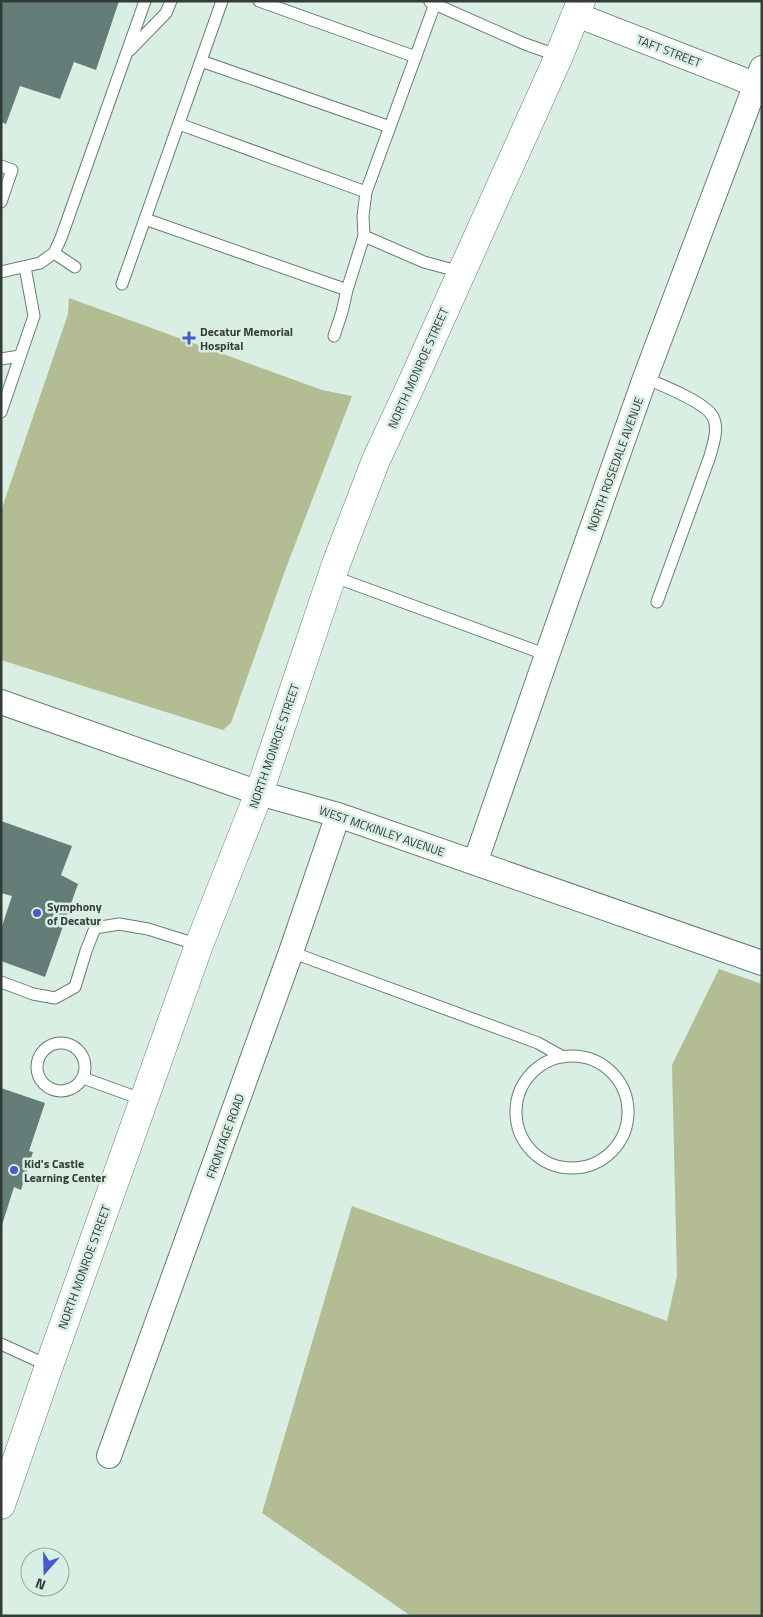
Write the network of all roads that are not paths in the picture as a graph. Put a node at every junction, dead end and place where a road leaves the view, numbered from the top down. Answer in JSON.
{"nodes":[{"id":1,"x":145,"y":1,"type":"edge"},
{"id":2,"x":170,"y":1,"type":"edge"},
{"id":3,"x":222,"y":1,"type":"edge"},
{"id":4,"x":259,"y":1,"type":"edge"},
{"id":5,"x":433,"y":2,"type":"edge"},
{"id":6,"x":579,"y":8,"type":"edge"},
{"id":7,"x":126,"y":54,"type":"junction"},
{"id":8,"x":559,"y":56,"type":"junction"},
{"id":9,"x":416,"y":57,"type":"junction"},
{"id":10,"x":201,"y":61,"type":"junction"},
{"id":11,"x":760,"y":80,"type":"edge"},
{"id":12,"x":179,"y":124,"type":"junction"},
{"id":13,"x":390,"y":127,"type":"junction"},
{"id":14,"x":1,"y":166,"type":"edge"},
{"id":15,"x":366,"y":192,"type":"junction"},
{"id":16,"x":1,"y":202,"type":"edge"},
{"id":17,"x":146,"y":219,"type":"junction"},
{"id":18,"x":364,"y":236,"type":"junction"},
{"id":19,"x":54,"y":253,"type":"junction"},
{"id":20,"x":25,"y":267,"type":"junction"},
{"id":21,"x":75,"y":267,"type":"dead end"},
{"id":22,"x":1,"y":272,"type":"edge"},
{"id":23,"x":461,"y":272,"type":"junction"},
{"id":24,"x":122,"y":284,"type":"dead end"},
{"id":25,"x":347,"y":290,"type":"junction"},
{"id":26,"x":334,"y":336,"type":"dead end"},
{"id":27,"x":20,"y":356,"type":"junction"},
{"id":28,"x":1,"y":360,"type":"edge"},
{"id":29,"x":645,"y":378,"type":"junction"},
{"id":30,"x":1,"y":412,"type":"edge"},
{"id":31,"x":332,"y":576,"type":"junction"},
{"id":32,"x":657,"y":602,"type":"dead end"},
{"id":33,"x":546,"y":655,"type":"junction"},
{"id":34,"x":1,"y":702,"type":"edge"},
{"id":35,"x":259,"y":792,"type":"junction"},
{"id":36,"x":338,"y":815,"type":"junction"},
{"id":37,"x":475,"y":863,"type":"junction"},
{"id":38,"x":199,"y":945,"type":"junction"},
{"id":39,"x":291,"y":952,"type":"junction"},
{"id":40,"x":762,"y":963,"type":"edge"},
{"id":41,"x":1,"y":982,"type":"edge"},
{"id":42,"x":563,"y":1057,"type":"junction"},
{"id":43,"x":83,"y":1078,"type":"junction"},
{"id":44,"x":144,"y":1100,"type":"junction"},
{"id":45,"x":1,"y":1344,"type":"edge"},
{"id":46,"x":49,"y":1366,"type":"junction"},
{"id":47,"x":109,"y":1456,"type":"dead end"},
{"id":48,"x":1,"y":1505,"type":"edge"}],
"edges":[{"from":1,"to":7,"type":"lane"},
{"from":2,"to":7,"type":"lane"},
{"from":3,"to":10,"type":"lane"},
{"from":4,"to":9,"type":"lane"},
{"from":5,"to":8,"type":"lane"},
{"from":5,"to":9,"type":"lane"},
{"from":6,"to":8,"type":"street","name":"NORTH MONROE STREET"},
{"from":6,"to":11,"type":"street","name":"TAFT STREET"},
{"from":7,"to":19,"type":"lane"},
{"from":8,"to":23,"type":"street","name":"NORTH MONROE STREET"},
{"from":9,"to":13,"type":"lane"},
{"from":10,"to":12,"type":"lane"},
{"from":10,"to":13,"type":"lane"},
{"from":11,"to":29,"type":"street","name":"NORTH ROSEDALE AVENUE"},
{"from":12,"to":15,"type":"lane"},
{"from":12,"to":17,"type":"lane"},
{"from":13,"to":15,"type":"lane"},
{"from":14,"to":16,"type":"lane"},
{"from":15,"to":18,"type":"lane"},
{"from":17,"to":24,"type":"lane"},
{"from":17,"to":25,"type":"lane"},
{"from":18,"to":23,"type":"lane"},
{"from":18,"to":25,"type":"lane"},
{"from":19,"to":20,"type":"lane"},
{"from":19,"to":21,"type":"lane"},
{"from":20,"to":22,"type":"lane"},
{"from":20,"to":27,"type":"lane"},
{"from":23,"to":31,"type":"street","name":"NORTH MONROE STREET"},
{"from":25,"to":26,"type":"lane"},
{"from":27,"to":28,"type":"lane"},
{"from":27,"to":30,"type":"lane"},
{"from":29,"to":32,"type":"lane"},
{"from":29,"to":33,"type":"street","name":"NORTH ROSEDALE AVENUE"},
{"from":31,"to":33,"type":"lane"},
{"from":31,"to":35,"type":"street","name":"NORTH MONROE STREET"},
{"from":33,"to":37,"type":"street","name":"NORTH ROSEDALE AVENUE"},
{"from":34,"to":35,"type":"street","name":"WEST MCKINLEY AVENUE"},
{"from":35,"to":36,"type":"street","name":"WEST MCKINLEY AVENUE"},
{"from":35,"to":38,"type":"street","name":"NORTH MONROE STREET"},
{"from":36,"to":37,"type":"street","name":"WEST MCKINLEY AVENUE"},
{"from":36,"to":39,"type":"street","name":"FRONTAGE ROAD"},
{"from":37,"to":40,"type":"street","name":"WEST MCKINLEY AVENUE"},
{"from":38,"to":41,"type":"lane"},
{"from":38,"to":44,"type":"street","name":"NORTH MONROE STREET"},
{"from":39,"to":42,"type":"lane"},
{"from":39,"to":47,"type":"street","name":"FRONTAGE ROAD"},
{"from":42,"to":42,"type":"lane"},
{"from":43,"to":43,"type":"lane"},
{"from":43,"to":44,"type":"lane"},
{"from":44,"to":46,"type":"street","name":"NORTH MONROE STREET"},
{"from":45,"to":46,"type":"lane"},
{"from":46,"to":48,"type":"street","name":"NORTH MONROE STREET"}]}
